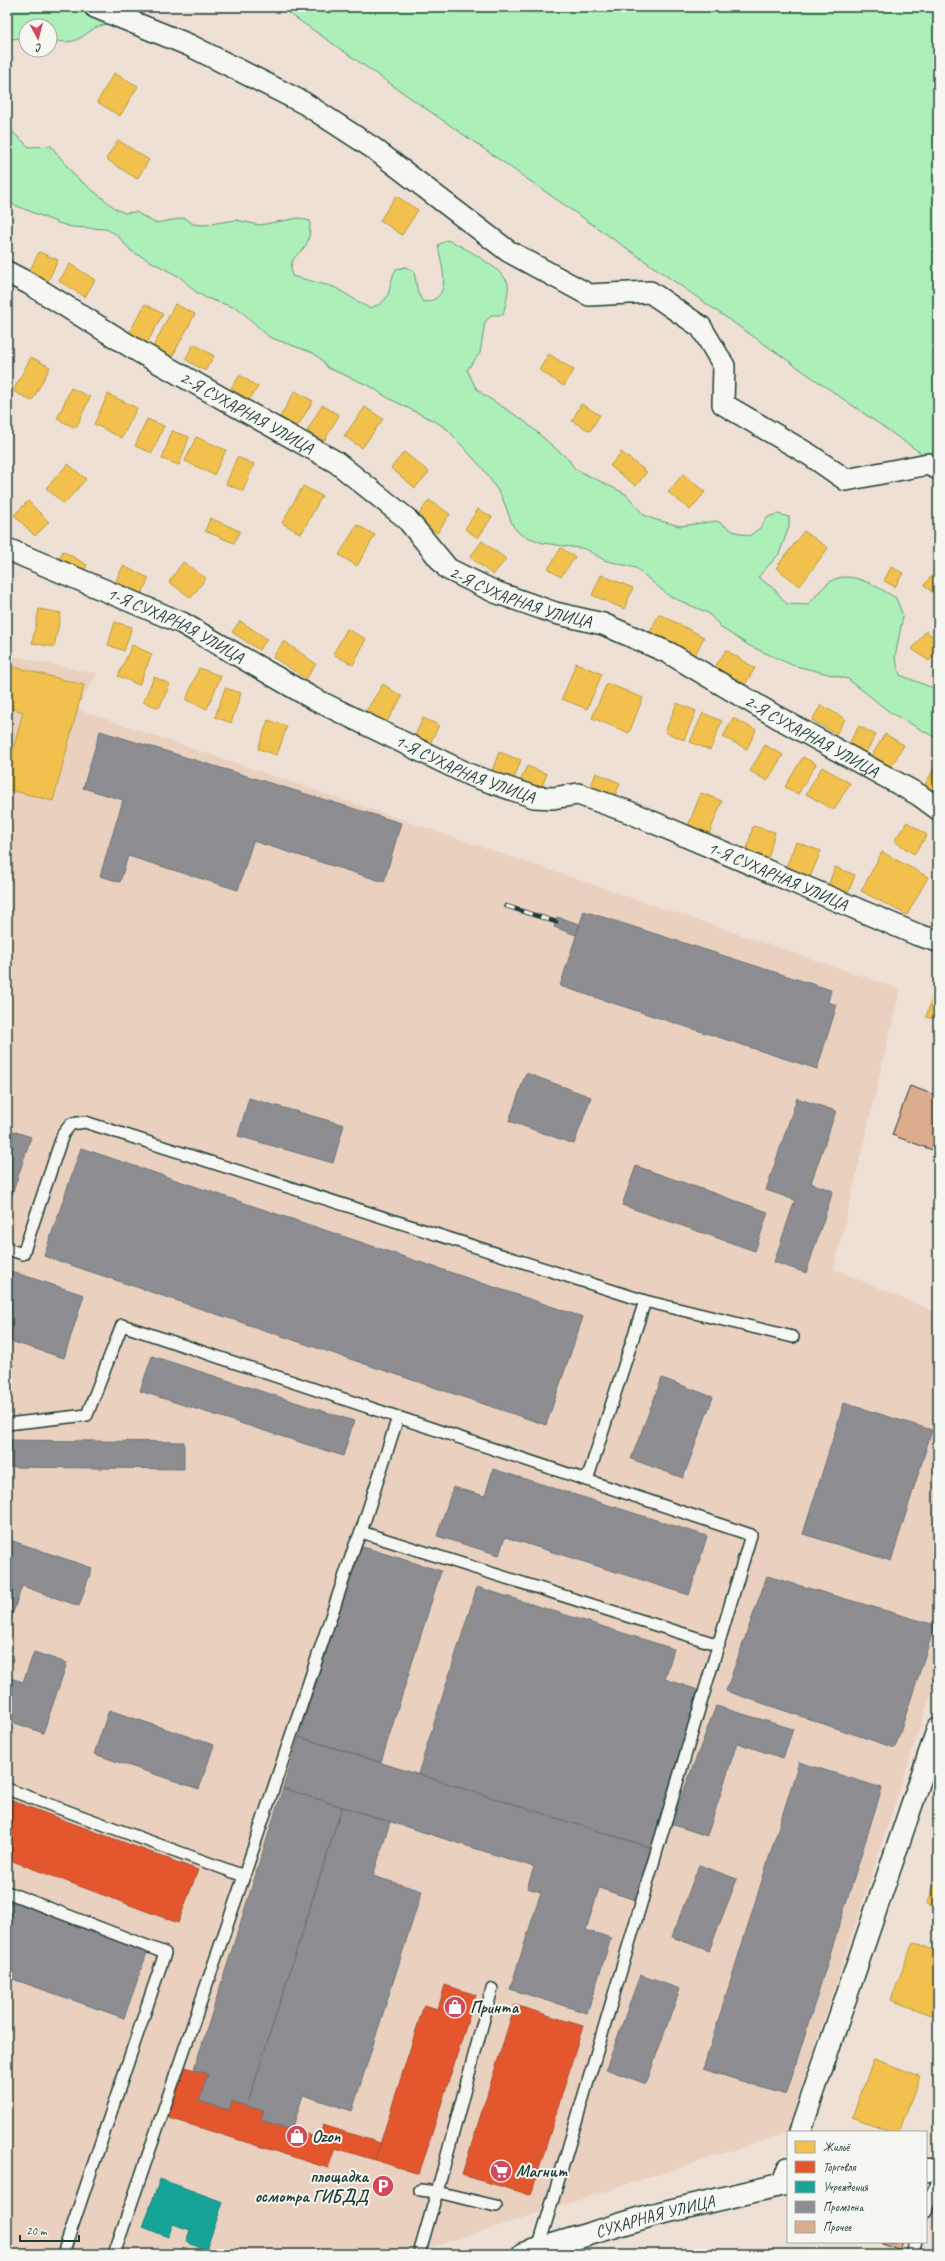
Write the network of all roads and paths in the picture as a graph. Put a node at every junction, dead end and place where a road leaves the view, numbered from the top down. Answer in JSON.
{"nodes":[{"id":1,"x":95,"y":7,"type":"edge"},
{"id":2,"x":7,"y":272,"type":"edge"},
{"id":3,"x":938,"y":470,"type":"edge"},
{"id":4,"x":7,"y":549,"type":"edge"},
{"id":5,"x":938,"y":808,"type":"edge"},
{"id":6,"x":938,"y":941,"type":"edge"},
{"id":7,"x":7,"y":1249,"type":"edge"},
{"id":8,"x":645,"y":1301,"type":"junction"},
{"id":9,"x":793,"y":1337,"type":"dead end"},
{"id":10,"x":398,"y":1417,"type":"junction"},
{"id":11,"x":7,"y":1424,"type":"edge"},
{"id":12,"x":587,"y":1480,"type":"junction"},
{"id":13,"x":361,"y":1532,"type":"junction"},
{"id":14,"x":718,"y":1645,"type":"junction"},
{"id":15,"x":938,"y":1728,"type":"edge"},
{"id":16,"x":7,"y":1789,"type":"edge"},
{"id":17,"x":244,"y":1876,"type":"junction"},
{"id":18,"x":7,"y":1892,"type":"edge"},
{"id":19,"x":492,"y":1989,"type":"dead end"},
{"id":20,"x":800,"y":2131,"type":"edge"},
{"id":21,"x":927,"y":2170,"type":"edge"},
{"id":22,"x":938,"y":2170,"type":"edge"},
{"id":23,"x":938,"y":2177,"type":"edge"},
{"id":24,"x":786,"y":2179,"type":"edge"},
{"id":25,"x":420,"y":2190,"type":"dead end"},
{"id":26,"x":437,"y":2192,"type":"junction"},
{"id":27,"x":496,"y":2206,"type":"dead end"},
{"id":28,"x":927,"y":2209,"type":"edge"},
{"id":29,"x":916,"y":2243,"type":"edge"},
{"id":30,"x":530,"y":2252,"type":"edge"},
{"id":31,"x":63,"y":2254,"type":"edge"},
{"id":32,"x":114,"y":2254,"type":"edge"},
{"id":33,"x":418,"y":2254,"type":"edge"},
{"id":34,"x":912,"y":2254,"type":"edge"}],
"edges":[{"from":1,"to":3,"type":"street"},
{"from":2,"to":5,"type":"street","name":"2-Я СУХАРНАЯ УЛИЦА"},
{"from":4,"to":6,"type":"street","name":"1-Я СУХАРНАЯ УЛИЦА"},
{"from":7,"to":8,"type":"lane"},
{"from":8,"to":9,"type":"lane"},
{"from":8,"to":12,"type":"lane"},
{"from":10,"to":11,"type":"lane"},
{"from":10,"to":12,"type":"lane"},
{"from":10,"to":13,"type":"lane"},
{"from":12,"to":14,"type":"lane"},
{"from":13,"to":14,"type":"lane"},
{"from":13,"to":17,"type":"lane"},
{"from":14,"to":30,"type":"lane"},
{"from":15,"to":20,"type":"street"},
{"from":16,"to":17,"type":"lane"},
{"from":17,"to":32,"type":"lane"},
{"from":18,"to":31,"type":"lane"},
{"from":19,"to":26,"type":"lane"},
{"from":21,"to":22,"type":"street"},
{"from":23,"to":28,"type":"lane"},
{"from":24,"to":30,"type":"street","name":"СУХАРНАЯ УЛИЦА"},
{"from":25,"to":26,"type":"lane"},
{"from":26,"to":27,"type":"lane"},
{"from":26,"to":33,"type":"lane"},
{"from":29,"to":34,"type":"lane"}]}
